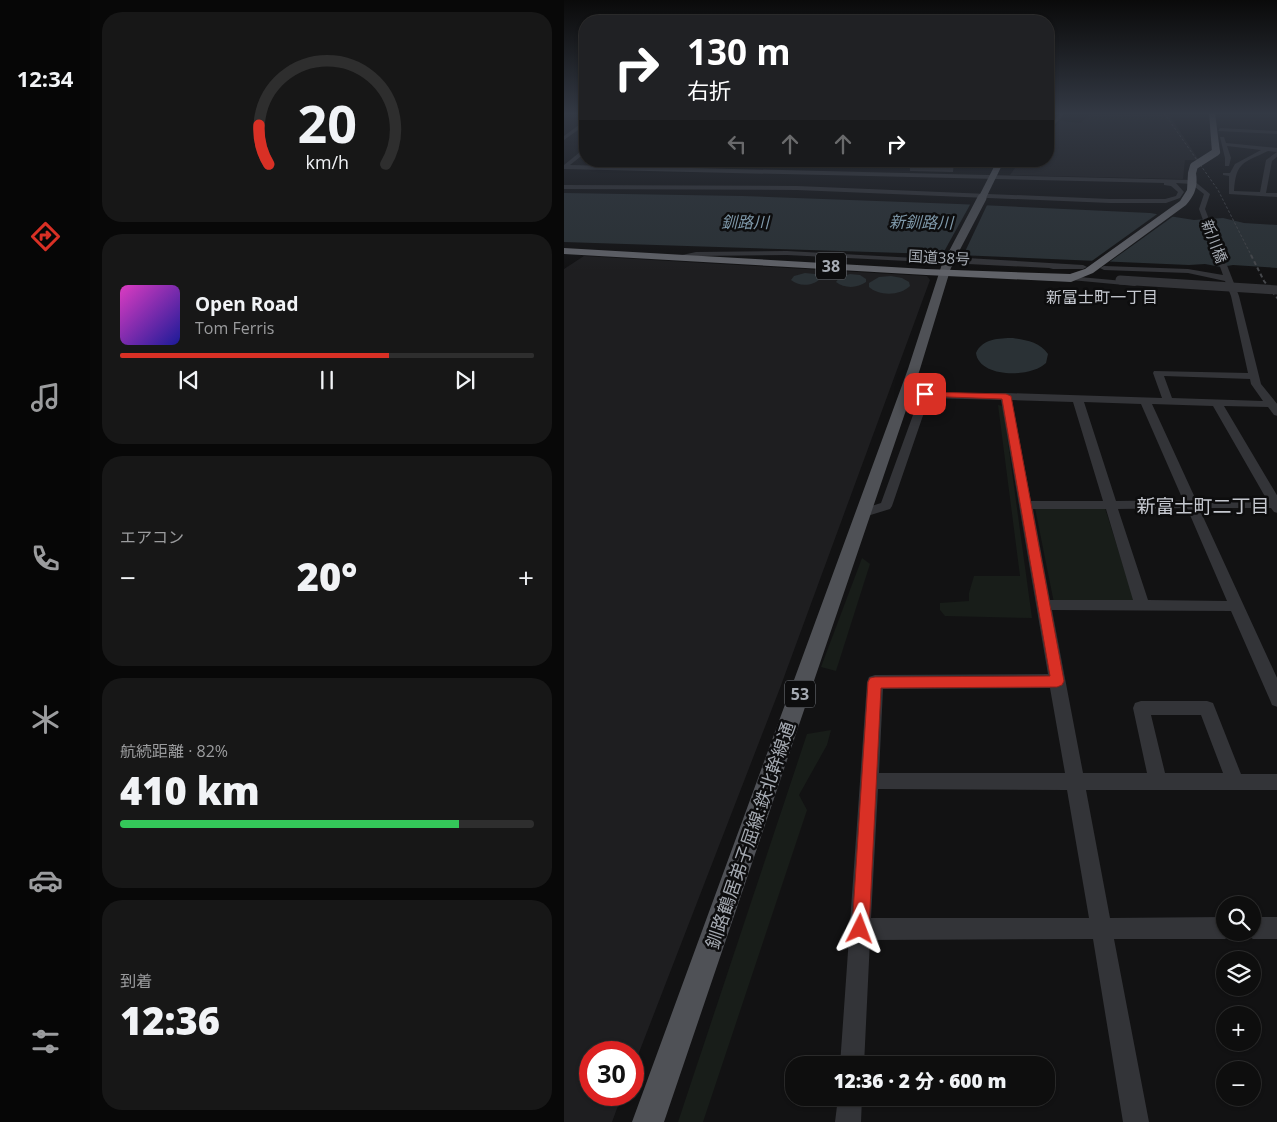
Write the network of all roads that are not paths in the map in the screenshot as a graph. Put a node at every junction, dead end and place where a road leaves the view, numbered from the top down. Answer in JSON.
{"nodes":[{"id":1,"x":1195,"y":165,"type":"edge"},
{"id":2,"x":1237,"y":165,"type":"edge"},
{"id":3,"x":1269,"y":165,"type":"edge"},
{"id":4,"x":564,"y":167,"type":"edge"},
{"id":5,"x":608,"y":167,"type":"joint"},
{"id":6,"x":815,"y":167,"type":"edge"},
{"id":7,"x":899,"y":167,"type":"edge"},
{"id":8,"x":998,"y":167,"type":"edge"},
{"id":9,"x":648,"y":168,"type":"junction"},
{"id":10,"x":683,"y":168,"type":"junction"},
{"id":11,"x":812,"y":172,"type":"junction"},
{"id":12,"x":893,"y":174,"type":"junction"},
{"id":13,"x":678,"y":175,"type":"dead end"},
{"id":14,"x":1232,"y":175,"type":"junction"},
{"id":15,"x":639,"y":177,"type":"dead end"},
{"id":16,"x":993,"y":177,"type":"junction"},
{"id":17,"x":1048,"y":178,"type":"junction"},
{"id":18,"x":1193,"y":178,"type":"junction"},
{"id":19,"x":1225,"y":179,"type":"dead end"},
{"id":20,"x":673,"y":181,"type":"dead end"},
{"id":21,"x":564,"y":187,"type":"edge"},
{"id":22,"x":668,"y":187,"type":"junction"},
{"id":23,"x":797,"y":188,"type":"junction"},
{"id":24,"x":881,"y":190,"type":"junction"},
{"id":25,"x":1263,"y":194,"type":"junction"},
{"id":26,"x":1277,"y":195,"type":"edge"},
{"id":27,"x":983,"y":196,"type":"junction"},
{"id":28,"x":564,"y":251,"type":"edge"},
{"id":29,"x":808,"y":254,"type":"junction"},
{"id":30,"x":677,"y":257,"type":"junction"},
{"id":31,"x":1062,"y":266,"type":"junction"},
{"id":32,"x":1082,"y":267,"type":"dead end"},
{"id":33,"x":1099,"y":267,"type":"junction"},
{"id":34,"x":946,"y":268,"type":"junction"},
{"id":35,"x":897,"y":270,"type":"junction"},
{"id":36,"x":974,"y":274,"type":"junction"},
{"id":37,"x":1071,"y":278,"type":"junction"},
{"id":38,"x":1106,"y":279,"type":"junction"},
{"id":39,"x":1230,"y":281,"type":"junction"},
{"id":40,"x":1277,"y":290,"type":"edge"},
{"id":41,"x":1255,"y":380,"type":"junction"},
{"id":42,"x":1006,"y":396,"type":"junction"},
{"id":43,"x":1077,"y":398,"type":"junction"},
{"id":44,"x":1145,"y":400,"type":"junction"},
{"id":45,"x":1168,"y":401,"type":"junction"},
{"id":46,"x":1217,"y":403,"type":"junction"},
{"id":47,"x":1270,"y":404,"type":"junction"},
{"id":48,"x":1277,"y":413,"type":"edge"},
{"id":49,"x":1190,"y":504,"type":"junction"},
{"id":50,"x":1276,"y":505,"type":"edge"},
{"id":51,"x":1027,"y":506,"type":"junction"},
{"id":52,"x":1110,"y":506,"type":"junction"},
{"id":53,"x":864,"y":513,"type":"junction"},
{"id":54,"x":1142,"y":604,"type":"junction"},
{"id":55,"x":1044,"y":606,"type":"junction"},
{"id":56,"x":1236,"y":606,"type":"junction"},
{"id":57,"x":1057,"y":681,"type":"junction"},
{"id":58,"x":1274,"y":684,"type":"edge"},
{"id":59,"x":1277,"y":700,"type":"edge"},
{"id":60,"x":869,"y":781,"type":"junction"},
{"id":61,"x":1076,"y":782,"type":"junction"},
{"id":62,"x":1158,"y":782,"type":"junction"},
{"id":63,"x":1235,"y":782,"type":"junction"},
{"id":64,"x":1277,"y":782,"type":"edge"},
{"id":65,"x":1101,"y":927,"type":"junction"},
{"id":66,"x":1216,"y":928,"type":"edge"},
{"id":67,"x":1261,"y":928,"type":"edge"},
{"id":68,"x":1277,"y":928,"type":"edge"},
{"id":69,"x":860,"y":929,"type":"junction"},
{"id":70,"x":853,"y":1056,"type":"edge"},
{"id":71,"x":849,"y":1106,"type":"edge"},
{"id":72,"x":648,"y":1122,"type":"edge"},
{"id":73,"x":848,"y":1122,"type":"edge"},
{"id":74,"x":1136,"y":1122,"type":"edge"}],
"edges":[{"from":1,"to":18,"type":"highway","name":"国道38号","number":"38","bridge":true},
{"from":2,"to":14,"type":"street"},
{"from":3,"to":25,"type":"street"},
{"from":4,"to":5,"type":"street"},
{"from":5,"to":9,"type":"street"},
{"from":6,"to":11,"type":"street"},
{"from":7,"to":12,"type":"street"},
{"from":8,"to":16,"type":"main road","number":"53"},
{"from":9,"to":10,"type":"street"},
{"from":9,"to":15,"type":"street"},
{"from":10,"to":11,"type":"street"},
{"from":10,"to":13,"type":"street"},
{"from":11,"to":12,"type":"street"},
{"from":11,"to":23,"type":"street"},
{"from":12,"to":16,"type":"street"},
{"from":12,"to":24,"type":"street"},
{"from":14,"to":19,"type":"street"},
{"from":14,"to":25,"type":"street"},
{"from":16,"to":17,"type":"street"},
{"from":16,"to":27,"type":"main road","number":"53"},
{"from":17,"to":18,"type":"street"},
{"from":17,"to":27,"type":"street"},
{"from":18,"to":33,"type":"highway","name":"国道38号","number":"38"},
{"from":18,"to":39,"type":"street","name":"新川橋"},
{"from":20,"to":22,"type":"street"},
{"from":21,"to":22,"type":"street"},
{"from":22,"to":23,"type":"street"},
{"from":23,"to":24,"type":"street"},
{"from":24,"to":27,"type":"street"},
{"from":25,"to":26,"type":"street"},
{"from":27,"to":34,"type":"main road","number":"53","bridge":true},
{"from":28,"to":30,"type":"highway","name":"国道38号","number":"38"},
{"from":29,"to":30,"type":"street"},
{"from":29,"to":31,"type":"street"},
{"from":29,"to":35,"type":"street"},
{"from":30,"to":35,"type":"highway","name":"国道38号","number":"38"},
{"from":31,"to":32,"type":"street"},
{"from":31,"to":36,"type":"street"},
{"from":33,"to":37,"type":"highway","name":"国道38号","number":"38"},
{"from":33,"to":39,"type":"street"},
{"from":34,"to":35,"type":"highway","name":"国道38号","number":"38"},
{"from":34,"to":36,"type":"highway","name":"国道38号","number":"38"},
{"from":34,"to":53,"type":"main road","name":"釧路鶴居弟子屈線:鉄北幹線通","number":"53"},
{"from":36,"to":37,"type":"highway","name":"国道38号","number":"38"},
{"from":37,"to":38,"type":"street"},
{"from":37,"to":39,"type":"street"},
{"from":38,"to":39,"type":"street"},
{"from":38,"to":40,"type":"street","bridge":true},
{"from":39,"to":41,"type":"street","name":"新川橋"},
{"from":41,"to":45,"type":"street"},
{"from":41,"to":47,"type":"street"},
{"from":42,"to":43,"type":"street"},
{"from":42,"to":51,"type":"street"},
{"from":42,"to":53,"type":"street"},
{"from":43,"to":44,"type":"street"},
{"from":43,"to":52,"type":"street"},
{"from":44,"to":45,"type":"street"},
{"from":44,"to":49,"type":"street"},
{"from":45,"to":46,"type":"street"},
{"from":46,"to":47,"type":"street"},
{"from":46,"to":50,"type":"street"},
{"from":47,"to":48,"type":"street"},
{"from":49,"to":50,"type":"street"},
{"from":49,"to":52,"type":"street"},
{"from":49,"to":56,"type":"street"},
{"from":51,"to":52,"type":"street"},
{"from":51,"to":55,"type":"street"},
{"from":52,"to":54,"type":"street"},
{"from":53,"to":72,"type":"main road","name":"釧路鶴居弟子屈線:鉄北幹線通","number":"53"},
{"from":54,"to":55,"type":"street"},
{"from":54,"to":56,"type":"street"},
{"from":55,"to":57,"type":"street"},
{"from":56,"to":58,"type":"street"},
{"from":57,"to":60,"type":"street"},
{"from":57,"to":61,"type":"street"},
{"from":58,"to":59,"type":"street"},
{"from":60,"to":61,"type":"street"},
{"from":60,"to":69,"type":"street"},
{"from":61,"to":62,"type":"street"},
{"from":61,"to":65,"type":"street"},
{"from":62,"to":63,"type":"street"},
{"from":62,"to":63,"type":"street"},
{"from":63,"to":64,"type":"street"},
{"from":65,"to":66,"type":"street"},
{"from":65,"to":69,"type":"street"},
{"from":65,"to":74,"type":"street"},
{"from":67,"to":68,"type":"street"},
{"from":69,"to":70,"type":"street"},
{"from":71,"to":73,"type":"street"}]}
